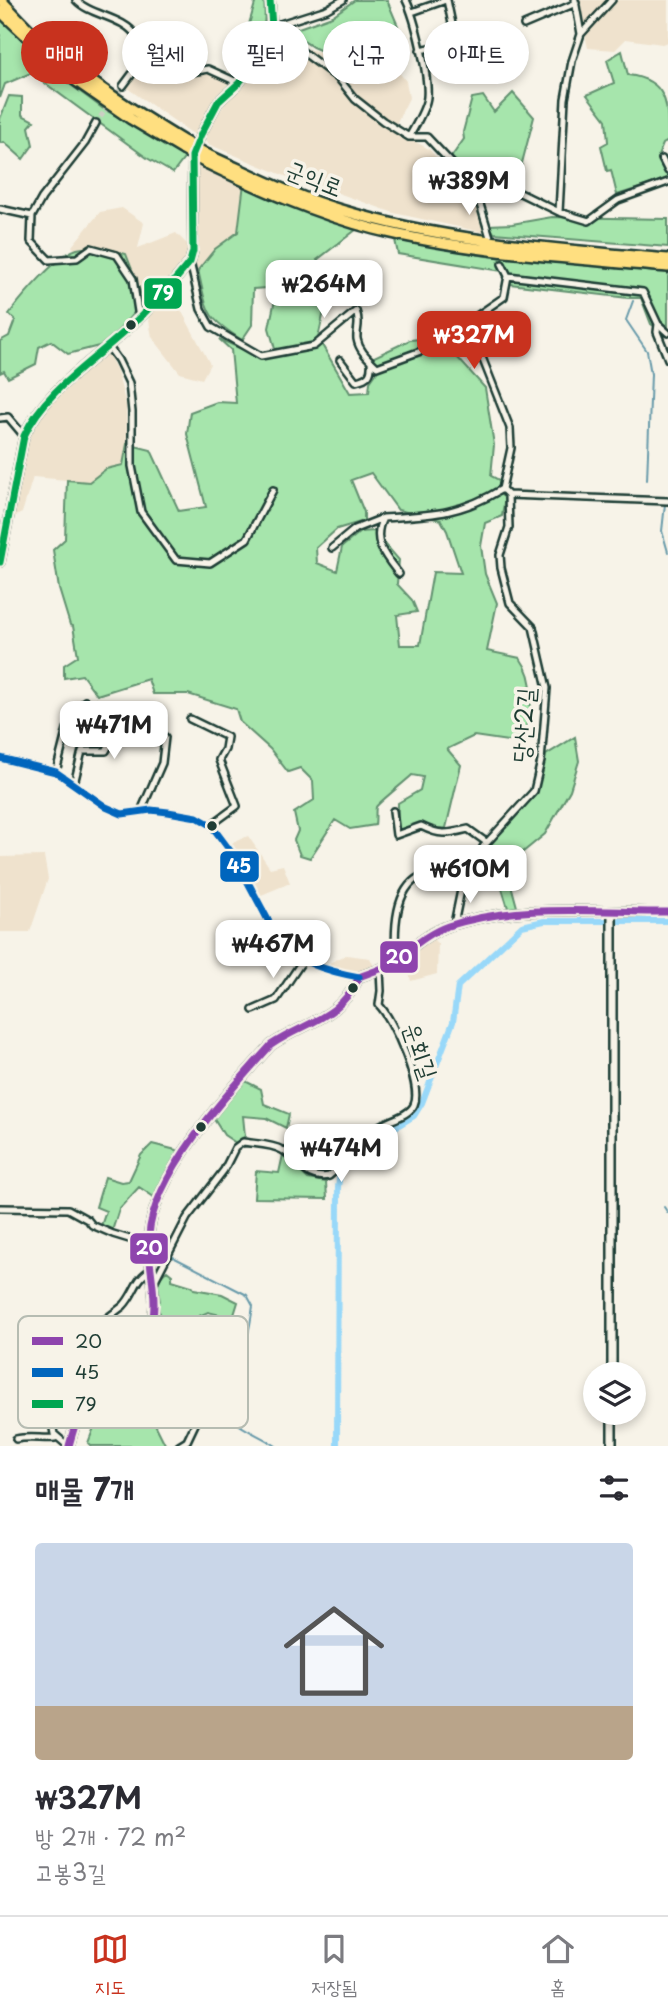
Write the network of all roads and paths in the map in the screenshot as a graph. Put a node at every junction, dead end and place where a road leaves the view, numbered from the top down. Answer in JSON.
{"nodes":[{"id":1,"x":1,"y":0,"type":"edge"},
{"id":2,"x":76,"y":0,"type":"edge"},
{"id":3,"x":270,"y":0,"type":"edge"},
{"id":4,"x":343,"y":0,"type":"edge"},
{"id":5,"x":406,"y":0,"type":"edge"},
{"id":6,"x":447,"y":0,"type":"edge"},
{"id":7,"x":612,"y":0,"type":"edge"},
{"id":8,"x":575,"y":1,"type":"edge"},
{"id":9,"x":0,"y":11,"type":"edge"},
{"id":10,"x":412,"y":12,"type":"junction"},
{"id":11,"x":274,"y":21,"type":"edge"},
{"id":12,"x":290,"y":21,"type":"edge"},
{"id":13,"x":529,"y":23,"type":"edge"},
{"id":14,"x":122,"y":25,"type":"edge"},
{"id":15,"x":581,"y":34,"type":"junction"},
{"id":16,"x":420,"y":50,"type":"junction"},
{"id":17,"x":309,"y":56,"type":"edge"},
{"id":18,"x":238,"y":84,"type":"edge"},
{"id":19,"x":96,"y":123,"type":"tunnel mouth"},
{"id":20,"x":410,"y":137,"type":"junction"},
{"id":21,"x":184,"y":146,"type":"junction"},
{"id":22,"x":207,"y":159,"type":"junction"},
{"id":23,"x":662,"y":159,"type":"dead end"},
{"id":24,"x":668,"y":171,"type":"edge"},
{"id":25,"x":668,"y":182,"type":"edge"},
{"id":26,"x":475,"y":188,"type":"junction"},
{"id":27,"x":0,"y":209,"type":"edge"},
{"id":28,"x":559,"y":212,"type":"junction"},
{"id":29,"x":32,"y":216,"type":"junction"},
{"id":30,"x":490,"y":237,"type":"dead end"},
{"id":31,"x":668,"y":259,"type":"edge"},
{"id":32,"x":190,"y":262,"type":"junction"},
{"id":33,"x":502,"y":264,"type":"dead end"},
{"id":34,"x":668,"y":267,"type":"edge"},
{"id":35,"x":508,"y":276,"type":"junction"},
{"id":36,"x":139,"y":319,"type":"junction"},
{"id":37,"x":658,"y":324,"type":"junction"},
{"id":38,"x":668,"y":333,"type":"edge"},
{"id":39,"x":108,"y":346,"type":"junction"},
{"id":40,"x":449,"y":349,"type":"dead end"},
{"id":41,"x":668,"y":359,"type":"edge"},
{"id":42,"x":340,"y":360,"type":"dead end"},
{"id":43,"x":371,"y":361,"type":"junction"},
{"id":44,"x":0,"y":418,"type":"edge"},
{"id":45,"x":24,"y":436,"type":"junction"},
{"id":46,"x":502,"y":489,"type":"junction"},
{"id":47,"x":272,"y":490,"type":"dead end"},
{"id":48,"x":508,"y":495,"type":"junction"},
{"id":49,"x":668,"y":501,"type":"edge"},
{"id":50,"x":383,"y":518,"type":"junction"},
{"id":51,"x":332,"y":548,"type":"dead end"},
{"id":52,"x":0,"y":562,"type":"edge"},
{"id":53,"x":399,"y":574,"type":"dead end"},
{"id":54,"x":85,"y":701,"type":"dead end"},
{"id":55,"x":119,"y":706,"type":"dead end"},
{"id":56,"x":190,"y":719,"type":"dead end"},
{"id":57,"x":165,"y":737,"type":"dead end"},
{"id":58,"x":0,"y":758,"type":"edge"},
{"id":59,"x":55,"y":772,"type":"junction"},
{"id":60,"x":74,"y":784,"type":"junction"},
{"id":61,"x":141,"y":811,"type":"junction"},
{"id":62,"x":393,"y":811,"type":"dead end"},
{"id":63,"x":211,"y":825,"type":"junction"},
{"id":64,"x":486,"y":842,"type":"junction"},
{"id":65,"x":469,"y":877,"type":"junction"},
{"id":66,"x":668,"y":912,"type":"edge"},
{"id":67,"x":612,"y":914,"type":"junction"},
{"id":68,"x":454,"y":925,"type":"junction"},
{"id":69,"x":396,"y":958,"type":"junction"},
{"id":70,"x":303,"y":960,"type":"junction"},
{"id":71,"x":380,"y":969,"type":"junction"},
{"id":72,"x":359,"y":977,"type":"junction"},
{"id":73,"x":253,"y":1010,"type":"dead end"},
{"id":74,"x":0,"y":1208,"type":"edge"},
{"id":75,"x":149,"y":1245,"type":"junction"},
{"id":76,"x":151,"y":1270,"type":"junction"},
{"id":77,"x":153,"y":1284,"type":"junction"},
{"id":78,"x":110,"y":1316,"type":"edge"},
{"id":79,"x":153,"y":1316,"type":"edge"},
{"id":80,"x":612,"y":1362,"type":"edge"},
{"id":81,"x":612,"y":1425,"type":"edge"},
{"id":82,"x":53,"y":1428,"type":"edge"},
{"id":83,"x":74,"y":1428,"type":"edge"},
{"id":84,"x":193,"y":1428,"type":"edge"},
{"id":85,"x":55,"y":1437,"type":"junction"},
{"id":86,"x":16,"y":1439,"type":"dead end"},
{"id":87,"x":187,"y":1441,"type":"junction"},
{"id":88,"x":68,"y":1446,"type":"edge"},
{"id":89,"x":179,"y":1446,"type":"edge"},
{"id":90,"x":194,"y":1446,"type":"edge"},
{"id":91,"x":612,"y":1446,"type":"edge"}],
"edges":[{"from":1,"to":21,"type":"highway","name":"군익로"},
{"from":2,"to":14,"type":"street"},
{"from":3,"to":11,"type":"street"},
{"from":4,"to":12,"type":"street"},
{"from":5,"to":10,"type":"street"},
{"from":6,"to":10,"type":"street"},
{"from":6,"to":16,"type":"street"},
{"from":7,"to":15,"type":"street"},
{"from":8,"to":13,"type":"street"},
{"from":8,"to":15,"type":"street"},
{"from":9,"to":21,"type":"highway","name":"군익로"},
{"from":10,"to":16,"type":"street"},
{"from":15,"to":28,"type":"street"},
{"from":16,"to":20,"type":"street"},
{"from":17,"to":20,"type":"street"},
{"from":18,"to":32,"type":"street"},
{"from":19,"to":29,"type":"street"},
{"from":20,"to":26,"type":"street"},
{"from":21,"to":22,"type":"highway","name":"군익로","bridge":true},
{"from":22,"to":31,"type":"highway","name":"군익로"},
{"from":22,"to":34,"type":"highway","name":"군익로"},
{"from":23,"to":24,"type":"street"},
{"from":25,"to":28,"type":"street"},
{"from":26,"to":28,"type":"street"},
{"from":26,"to":30,"type":"street"},
{"from":27,"to":29,"type":"street"},
{"from":29,"to":36,"type":"street"},
{"from":32,"to":36,"type":"street"},
{"from":32,"to":43,"type":"street"},
{"from":33,"to":35,"type":"street"},
{"from":35,"to":37,"type":"street"},
{"from":35,"to":46,"type":"street"},
{"from":36,"to":39,"type":"street"},
{"from":37,"to":38,"type":"street"},
{"from":37,"to":41,"type":"street"},
{"from":39,"to":45,"type":"street"},
{"from":39,"to":47,"type":"street"},
{"from":40,"to":43,"type":"street"},
{"from":42,"to":43,"type":"street"},
{"from":44,"to":45,"type":"street"},
{"from":45,"to":52,"type":"street"},
{"from":46,"to":48,"type":"street"},
{"from":46,"to":50,"type":"street"},
{"from":48,"to":49,"type":"street"},
{"from":48,"to":64,"type":"street","name":"당산2길"},
{"from":50,"to":51,"type":"street"},
{"from":50,"to":53,"type":"street"},
{"from":54,"to":59,"type":"street"},
{"from":55,"to":60,"type":"street"},
{"from":56,"to":63,"type":"street"},
{"from":57,"to":61,"type":"street"},
{"from":58,"to":59,"type":"street"},
{"from":59,"to":60,"type":"street"},
{"from":60,"to":61,"type":"street"},
{"from":61,"to":63,"type":"street"},
{"from":62,"to":64,"type":"street"},
{"from":63,"to":70,"type":"street"},
{"from":64,"to":65,"type":"street","name":"당산2길"},
{"from":65,"to":68,"type":"street","name":"당산2길"},
{"from":65,"to":69,"type":"street"},
{"from":66,"to":67,"type":"street"},
{"from":67,"to":68,"type":"street"},
{"from":67,"to":80,"type":"street"},
{"from":68,"to":69,"type":"street"},
{"from":69,"to":71,"type":"street"},
{"from":70,"to":72,"type":"street"},
{"from":70,"to":73,"type":"street"},
{"from":71,"to":72,"type":"street"},
{"from":71,"to":77,"type":"street","name":"운회길"},
{"from":72,"to":75,"type":"street","name":"운회길"},
{"from":74,"to":75,"type":"street"},
{"from":75,"to":76,"type":"street","name":"운회길"},
{"from":76,"to":77,"type":"street","name":"운회길"},
{"from":76,"to":78,"type":"street"},
{"from":77,"to":79,"type":"street","name":"운회길"},
{"from":81,"to":91,"type":"street"},
{"from":82,"to":85,"type":"street"},
{"from":83,"to":88,"type":"street","name":"운회길"},
{"from":84,"to":87,"type":"street"},
{"from":85,"to":86,"type":"street"},
{"from":85,"to":88,"type":"street"},
{"from":87,"to":89,"type":"street"},
{"from":87,"to":90,"type":"street"}]}
